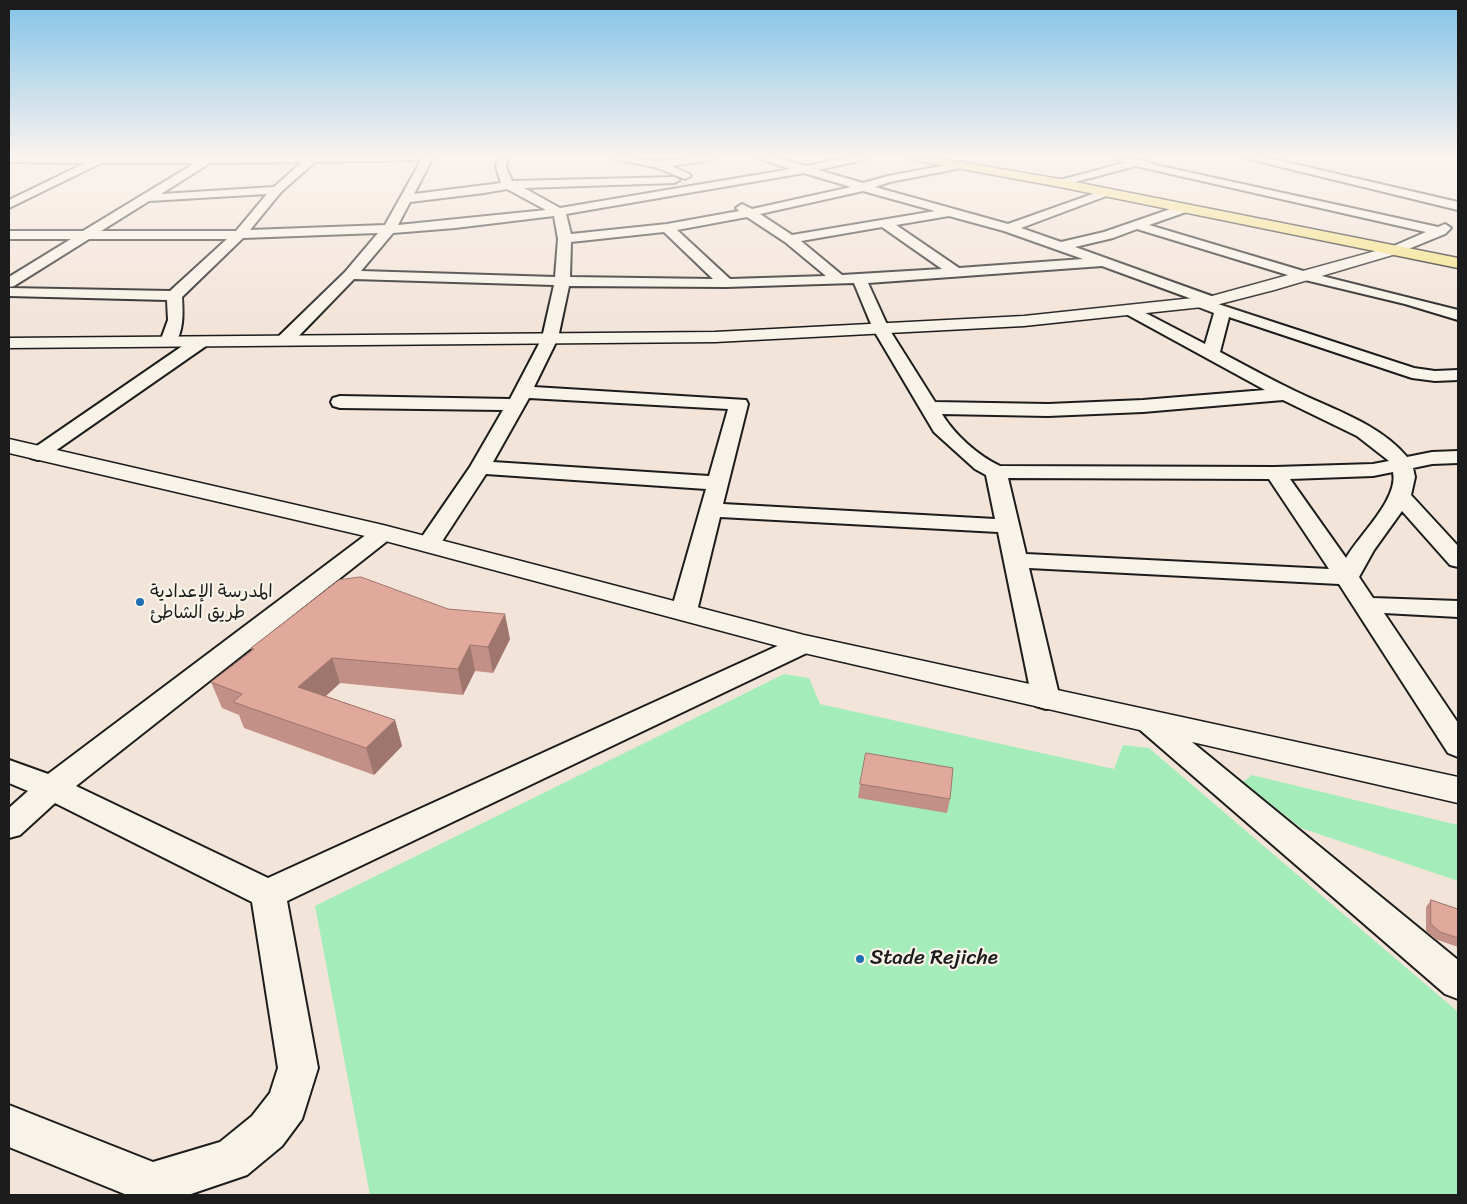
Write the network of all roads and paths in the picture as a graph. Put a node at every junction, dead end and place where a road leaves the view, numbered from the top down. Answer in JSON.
{"nodes":[{"id":1,"x":121,"y":213,"type":"edge"},
{"id":2,"x":258,"y":213,"type":"edge"},
{"id":3,"x":397,"y":213,"type":"edge"},
{"id":4,"x":547,"y":213,"type":"edge"},
{"id":5,"x":559,"y":213,"type":"edge"},
{"id":6,"x":748,"y":213,"type":"edge"},
{"id":7,"x":749,"y":213,"type":"edge"},
{"id":8,"x":945,"y":213,"type":"edge"},
{"id":9,"x":956,"y":213,"type":"edge"},
{"id":10,"x":1050,"y":213,"type":"edge"},
{"id":11,"x":1171,"y":213,"type":"edge"},
{"id":12,"x":1201,"y":213,"type":"edge"},
{"id":13,"x":1204,"y":213,"type":"edge"},
{"id":14,"x":1362,"y":213,"type":"edge"},
{"id":15,"x":1458,"y":222,"type":"edge"},
{"id":16,"x":886,"y":224,"type":"junction"},
{"id":17,"x":1137,"y":226,"type":"junction"},
{"id":18,"x":667,"y":228,"type":"junction"},
{"id":19,"x":1009,"y":228,"type":"junction"},
{"id":20,"x":389,"y":229,"type":"junction"},
{"id":21,"x":1440,"y":231,"type":"junction"},
{"id":22,"x":240,"y":234,"type":"junction"},
{"id":23,"x":9,"y":235,"type":"edge"},
{"id":24,"x":86,"y":235,"type":"junction"},
{"id":25,"x":565,"y":239,"type":"junction"},
{"id":26,"x":790,"y":240,"type":"junction"},
{"id":27,"x":1062,"y":246,"type":"junction"},
{"id":28,"x":1365,"y":249,"type":"junction"},
{"id":29,"x":1397,"y":250,"type":"junction"},
{"id":30,"x":1458,"y":258,"type":"edge"},
{"id":31,"x":1103,"y":262,"type":"junction"},
{"id":32,"x":1458,"y":263,"type":"edge"},
{"id":33,"x":955,"y":272,"type":"junction"},
{"id":34,"x":350,"y":275,"type":"junction"},
{"id":35,"x":1306,"y":276,"type":"junction"},
{"id":36,"x":859,"y":278,"type":"junction"},
{"id":37,"x":838,"y":279,"type":"junction"},
{"id":38,"x":562,"y":282,"type":"junction"},
{"id":39,"x":9,"y":283,"type":"edge"},
{"id":40,"x":726,"y":283,"type":"junction"},
{"id":41,"x":9,"y":292,"type":"edge"},
{"id":42,"x":174,"y":296,"type":"junction"},
{"id":43,"x":1211,"y":304,"type":"junction"},
{"id":44,"x":1131,"y":311,"type":"junction"},
{"id":45,"x":1458,"y":315,"type":"edge"},
{"id":46,"x":881,"y":329,"type":"junction"},
{"id":47,"x":550,"y":338,"type":"junction"},
{"id":48,"x":284,"y":341,"type":"junction"},
{"id":49,"x":168,"y":342,"type":"junction"},
{"id":50,"x":200,"y":342,"type":"junction"},
{"id":51,"x":9,"y":343,"type":"edge"},
{"id":52,"x":1211,"y":354,"type":"junction"},
{"id":53,"x":1458,"y":374,"type":"edge"},
{"id":54,"x":1435,"y":376,"type":"junction"},
{"id":55,"x":1458,"y":385,"type":"edge"},
{"id":56,"x":1286,"y":394,"type":"junction"},
{"id":57,"x":519,"y":399,"type":"junction"},
{"id":58,"x":340,"y":402,"type":"dead end"},
{"id":59,"x":930,"y":408,"type":"junction"},
{"id":60,"x":9,"y":446,"type":"edge"},
{"id":61,"x":38,"y":454,"type":"junction"},
{"id":62,"x":1458,"y":457,"type":"edge"},
{"id":63,"x":1402,"y":464,"type":"junction"},
{"id":64,"x":480,"y":466,"type":"junction"},
{"id":65,"x":996,"y":472,"type":"junction"},
{"id":66,"x":1275,"y":473,"type":"junction"},
{"id":67,"x":718,"y":483,"type":"junction"},
{"id":68,"x":1400,"y":496,"type":"junction"},
{"id":69,"x":711,"y":510,"type":"junction"},
{"id":70,"x":1008,"y":526,"type":"junction"},
{"id":71,"x":383,"y":533,"type":"junction"},
{"id":72,"x":429,"y":544,"type":"junction"},
{"id":73,"x":1015,"y":560,"type":"junction"},
{"id":74,"x":1458,"y":560,"type":"edge"},
{"id":75,"x":1347,"y":577,"type":"junction"},
{"id":76,"x":1366,"y":605,"type":"junction"},
{"id":77,"x":1458,"y":609,"type":"edge"},
{"id":78,"x":684,"y":612,"type":"junction"},
{"id":79,"x":804,"y":644,"type":"junction"},
{"id":80,"x":1046,"y":699,"type":"junction"},
{"id":81,"x":1149,"y":722,"type":"junction"},
{"id":82,"x":1458,"y":746,"type":"edge"},
{"id":83,"x":9,"y":771,"type":"edge"},
{"id":84,"x":52,"y":788,"type":"junction"},
{"id":85,"x":1458,"y":790,"type":"edge"},
{"id":86,"x":9,"y":826,"type":"edge"},
{"id":87,"x":268,"y":894,"type":"junction"},
{"id":88,"x":1458,"y":982,"type":"edge"},
{"id":89,"x":9,"y":1126,"type":"edge"}],
"edges":[{"from":1,"to":24,"type":"street"},
{"from":2,"to":22,"type":"street"},
{"from":3,"to":20,"type":"street"},
{"from":4,"to":20,"type":"street"},
{"from":5,"to":25,"type":"street"},
{"from":6,"to":18,"type":"street"},
{"from":7,"to":26,"type":"street"},
{"from":8,"to":16,"type":"street"},
{"from":9,"to":19,"type":"street"},
{"from":10,"to":19,"type":"street"},
{"from":11,"to":17,"type":"street"},
{"from":12,"to":28,"type":"main road"},
{"from":13,"to":28,"type":"main road"},
{"from":14,"to":21,"type":"street"},
{"from":15,"to":21,"type":"street"},
{"from":16,"to":26,"type":"street"},
{"from":16,"to":33,"type":"street"},
{"from":17,"to":27,"type":"street"},
{"from":17,"to":35,"type":"street"},
{"from":18,"to":25,"type":"street"},
{"from":18,"to":40,"type":"street"},
{"from":19,"to":27,"type":"street"},
{"from":20,"to":22,"type":"street"},
{"from":20,"to":34,"type":"street"},
{"from":21,"to":29,"type":"street"},
{"from":22,"to":24,"type":"street"},
{"from":22,"to":42,"type":"street"},
{"from":23,"to":24,"type":"street"},
{"from":24,"to":39,"type":"street"},
{"from":25,"to":38,"type":"street"},
{"from":26,"to":37,"type":"street"},
{"from":27,"to":31,"type":"street"},
{"from":28,"to":29,"type":"street"},
{"from":28,"to":29,"type":"main road"},
{"from":28,"to":35,"type":"street"},
{"from":29,"to":30,"type":"main road"},
{"from":29,"to":32,"type":"main road"},
{"from":31,"to":33,"type":"street"},
{"from":31,"to":43,"type":"street"},
{"from":33,"to":36,"type":"street"},
{"from":34,"to":38,"type":"street"},
{"from":34,"to":48,"type":"street"},
{"from":35,"to":43,"type":"street"},
{"from":35,"to":45,"type":"street"},
{"from":36,"to":37,"type":"street"},
{"from":36,"to":46,"type":"street"},
{"from":37,"to":40,"type":"street"},
{"from":38,"to":40,"type":"street"},
{"from":38,"to":47,"type":"street"},
{"from":41,"to":42,"type":"street"},
{"from":42,"to":49,"type":"street"},
{"from":43,"to":44,"type":"street"},
{"from":43,"to":52,"type":"street"},
{"from":43,"to":54,"type":"street"},
{"from":44,"to":46,"type":"street"},
{"from":44,"to":52,"type":"street"},
{"from":46,"to":47,"type":"street"},
{"from":46,"to":59,"type":"street"},
{"from":47,"to":48,"type":"street"},
{"from":47,"to":57,"type":"street"},
{"from":48,"to":50,"type":"street"},
{"from":49,"to":50,"type":"street"},
{"from":49,"to":51,"type":"street"},
{"from":50,"to":61,"type":"street"},
{"from":52,"to":56,"type":"street"},
{"from":53,"to":54,"type":"street"},
{"from":54,"to":55,"type":"street"},
{"from":56,"to":59,"type":"street"},
{"from":56,"to":63,"type":"street"},
{"from":57,"to":58,"type":"street"},
{"from":57,"to":64,"type":"street"},
{"from":57,"to":67,"type":"street"},
{"from":59,"to":65,"type":"street"},
{"from":60,"to":61,"type":"street"},
{"from":61,"to":71,"type":"street"},
{"from":62,"to":63,"type":"street"},
{"from":63,"to":66,"type":"street"},
{"from":63,"to":68,"type":"street"},
{"from":64,"to":67,"type":"street"},
{"from":64,"to":72,"type":"street"},
{"from":65,"to":66,"type":"street"},
{"from":65,"to":70,"type":"street"},
{"from":66,"to":75,"type":"street"},
{"from":67,"to":69,"type":"street"},
{"from":68,"to":74,"type":"street"},
{"from":68,"to":75,"type":"street"},
{"from":69,"to":70,"type":"street"},
{"from":69,"to":78,"type":"street"},
{"from":70,"to":73,"type":"street"},
{"from":71,"to":72,"type":"street"},
{"from":71,"to":84,"type":"street"},
{"from":72,"to":78,"type":"street"},
{"from":73,"to":75,"type":"street"},
{"from":73,"to":80,"type":"street"},
{"from":75,"to":76,"type":"street"},
{"from":76,"to":77,"type":"street"},
{"from":76,"to":82,"type":"street"},
{"from":78,"to":79,"type":"street"},
{"from":79,"to":80,"type":"street"},
{"from":79,"to":87,"type":"street"},
{"from":80,"to":81,"type":"street"},
{"from":81,"to":85,"type":"street"},
{"from":81,"to":88,"type":"street"},
{"from":83,"to":84,"type":"street"},
{"from":84,"to":86,"type":"street"},
{"from":84,"to":87,"type":"street"},
{"from":87,"to":89,"type":"street"}]}
